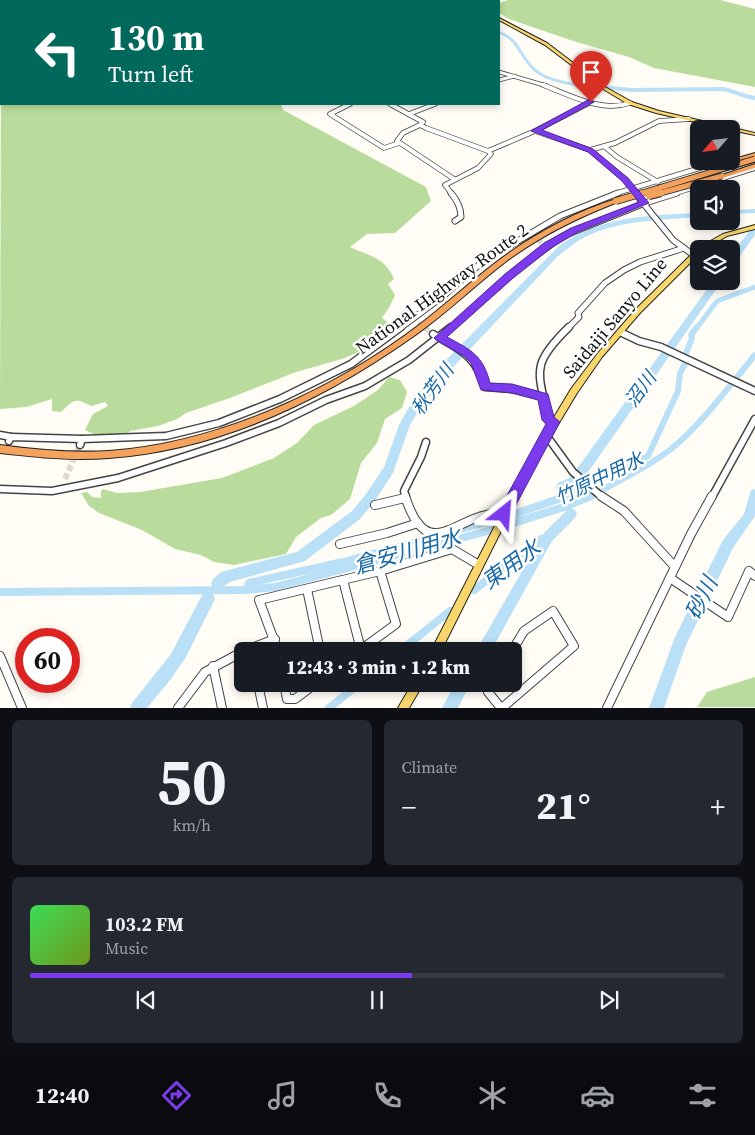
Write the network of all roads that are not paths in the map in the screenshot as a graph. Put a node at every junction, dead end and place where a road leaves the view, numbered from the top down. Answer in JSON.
{"nodes":[{"id":1,"x":500,"y":20,"type":"edge"},
{"id":2,"x":500,"y":72,"type":"edge"},
{"id":3,"x":515,"y":76,"type":"junction"},
{"id":4,"x":500,"y":80,"type":"edge"},
{"id":5,"x":591,"y":102,"type":"junction"},
{"id":6,"x":630,"y":103,"type":"junction"},
{"id":7,"x":348,"y":105,"type":"edge"},
{"id":8,"x":392,"y":105,"type":"edge"},
{"id":9,"x":432,"y":105,"type":"edge"},
{"id":10,"x":409,"y":114,"type":"junction"},
{"id":11,"x":689,"y":118,"type":"junction"},
{"id":12,"x":420,"y":125,"type":"junction"},
{"id":13,"x":535,"y":131,"type":"junction"},
{"id":14,"x":755,"y":134,"type":"edge"},
{"id":15,"x":399,"y":143,"type":"junction"},
{"id":16,"x":606,"y":147,"type":"junction"},
{"id":17,"x":488,"y":150,"type":"junction"},
{"id":18,"x":590,"y":150,"type":"junction"},
{"id":19,"x":755,"y":155,"type":"edge"},
{"id":20,"x":742,"y":159,"type":"joint"},
{"id":21,"x":755,"y":159,"type":"edge"},
{"id":22,"x":755,"y":167,"type":"edge"},
{"id":23,"x":692,"y":170,"type":"joint"},
{"id":24,"x":454,"y":179,"type":"junction"},
{"id":25,"x":707,"y":180,"type":"edge"},
{"id":26,"x":716,"y":180,"type":"edge"},
{"id":27,"x":656,"y":181,"type":"junction"},
{"id":28,"x":631,"y":188,"type":"junction"},
{"id":29,"x":690,"y":189,"type":"edge"},
{"id":30,"x":618,"y":193,"type":"junction"},
{"id":31,"x":674,"y":194,"type":"junction"},
{"id":32,"x":614,"y":203,"type":"junction"},
{"id":33,"x":645,"y":203,"type":"junction"},
{"id":34,"x":637,"y":206,"type":"junction"},
{"id":35,"x":455,"y":221,"type":"dead end"},
{"id":36,"x":752,"y":228,"type":"edge"},
{"id":37,"x":716,"y":240,"type":"edge"},
{"id":38,"x":684,"y":248,"type":"junction"},
{"id":39,"x":690,"y":249,"type":"edge"},
{"id":40,"x":690,"y":258,"type":"edge"},
{"id":41,"x":413,"y":319,"type":"junction"},
{"id":42,"x":418,"y":323,"type":"tunnel mouth"},
{"id":43,"x":620,"y":332,"type":"junction"},
{"id":44,"x":433,"y":334,"type":"tunnel mouth"},
{"id":45,"x":440,"y":338,"type":"junction"},
{"id":46,"x":755,"y":391,"type":"edge"},
{"id":47,"x":544,"y":397,"type":"junction"},
{"id":48,"x":755,"y":419,"type":"edge"},
{"id":49,"x":554,"y":422,"type":"junction"},
{"id":50,"x":0,"y":435,"type":"edge"},
{"id":51,"x":546,"y":435,"type":"junction"},
{"id":52,"x":426,"y":442,"type":"dead end"},
{"id":53,"x":0,"y":449,"type":"edge"},
{"id":54,"x":65,"y":479,"type":"tunnel mouth"},
{"id":55,"x":61,"y":488,"type":"junction"},
{"id":56,"x":0,"y":489,"type":"edge"},
{"id":57,"x":405,"y":498,"type":"junction"},
{"id":58,"x":375,"y":505,"type":"dead end"},
{"id":59,"x":503,"y":517,"type":"junction"},
{"id":60,"x":418,"y":523,"type":"junction"},
{"id":61,"x":340,"y":544,"type":"dead end"},
{"id":62,"x":479,"y":565,"type":"junction"},
{"id":63,"x":676,"y":567,"type":"junction"},
{"id":64,"x":380,"y":571,"type":"junction"},
{"id":65,"x":755,"y":576,"type":"edge"},
{"id":66,"x":670,"y":578,"type":"junction"},
{"id":67,"x":343,"y":580,"type":"junction"},
{"id":68,"x":307,"y":589,"type":"junction"},
{"id":69,"x":275,"y":639,"type":"junction"},
{"id":70,"x":268,"y":642,"type":"edge"},
{"id":71,"x":276,"y":642,"type":"edge"},
{"id":72,"x":318,"y":642,"type":"edge"},
{"id":73,"x":358,"y":642,"type":"edge"},
{"id":74,"x":372,"y":642,"type":"edge"},
{"id":75,"x":440,"y":642,"type":"edge"},
{"id":76,"x":517,"y":642,"type":"edge"},
{"id":77,"x":0,"y":656,"type":"edge"},
{"id":78,"x":234,"y":657,"type":"edge"},
{"id":79,"x":213,"y":666,"type":"junction"},
{"id":80,"x":522,"y":690,"type":"edge"},
{"id":81,"x":259,"y":692,"type":"edge"},
{"id":82,"x":286,"y":692,"type":"edge"},
{"id":83,"x":304,"y":692,"type":"edge"},
{"id":84,"x":413,"y":692,"type":"edge"},
{"id":85,"x":488,"y":692,"type":"edge"},
{"id":86,"x":520,"y":692,"type":"edge"},
{"id":87,"x":22,"y":708,"type":"edge"},
{"id":88,"x":178,"y":708,"type":"edge"},
{"id":89,"x":222,"y":708,"type":"edge"},
{"id":90,"x":262,"y":708,"type":"edge"},
{"id":91,"x":402,"y":708,"type":"edge"},
{"id":92,"x":501,"y":708,"type":"edge"},
{"id":93,"x":607,"y":708,"type":"edge"}],
"edges":[{"from":1,"to":6,"type":"main road"},
{"from":2,"to":3,"type":"street"},
{"from":3,"to":4,"type":"street"},
{"from":3,"to":5,"type":"street"},
{"from":5,"to":6,"type":"street"},
{"from":5,"to":13,"type":"street"},
{"from":6,"to":11,"type":"main road"},
{"from":7,"to":15,"type":"street"},
{"from":8,"to":10,"type":"street"},
{"from":9,"to":10,"type":"street"},
{"from":10,"to":12,"type":"street"},
{"from":11,"to":14,"type":"main road"},
{"from":11,"to":16,"type":"street"},
{"from":12,"to":15,"type":"street"},
{"from":12,"to":17,"type":"street"},
{"from":13,"to":17,"type":"street"},
{"from":13,"to":18,"type":"street"},
{"from":15,"to":24,"type":"street"},
{"from":16,"to":18,"type":"street"},
{"from":16,"to":27,"type":"street"},
{"from":17,"to":24,"type":"street"},
{"from":18,"to":28,"type":"street"},
{"from":19,"to":20,"type":"highway"},
{"from":20,"to":32,"type":"highway","bridge":true},
{"from":21,"to":32,"type":"highway","bridge":true},
{"from":22,"to":26,"type":"street"},
{"from":22,"to":32,"type":"highway","bridge":true},
{"from":23,"to":25,"type":"street"},
{"from":23,"to":27,"type":"street"},
{"from":24,"to":35,"type":"street"},
{"from":27,"to":28,"type":"street"},
{"from":27,"to":31,"type":"street"},
{"from":28,"to":30,"type":"street"},
{"from":28,"to":33,"type":"street"},
{"from":29,"to":31,"type":"street"},
{"from":30,"to":34,"type":"street"},
{"from":30,"to":41,"type":"street"},
{"from":31,"to":33,"type":"street"},
{"from":32,"to":53,"type":"highway","name":"National Highway Route 2"},
{"from":33,"to":34,"type":"street"},
{"from":33,"to":38,"type":"street"},
{"from":34,"to":45,"type":"street"},
{"from":36,"to":37,"type":"main road","name":"Saidaiji Sanyo Line"},
{"from":38,"to":39,"type":"street"},
{"from":38,"to":47,"type":"street"},
{"from":40,"to":43,"type":"main road","name":"Saidaiji Sanyo Line"},
{"from":41,"to":42,"type":"street"},
{"from":41,"to":50,"type":"street"},
{"from":43,"to":46,"type":"street"},
{"from":43,"to":49,"type":"main road","name":"Saidaiji Sanyo Line"},
{"from":44,"to":45,"type":"street"},
{"from":45,"to":47,"type":"street"},
{"from":45,"to":55,"type":"street"},
{"from":47,"to":49,"type":"street"},
{"from":48,"to":63,"type":"street"},
{"from":49,"to":51,"type":"main road","name":"Saidaiji Sanyo Line"},
{"from":51,"to":59,"type":"main road","name":"Saidaiji Sanyo Line"},
{"from":51,"to":63,"type":"street"},
{"from":52,"to":57,"type":"street"},
{"from":54,"to":55,"type":"street"},
{"from":55,"to":56,"type":"street"},
{"from":57,"to":58,"type":"street"},
{"from":57,"to":60,"type":"street"},
{"from":59,"to":60,"type":"street"},
{"from":59,"to":62,"type":"main road","name":"Saidaiji Sanyo Line"},
{"from":60,"to":61,"type":"street"},
{"from":62,"to":64,"type":"street"},
{"from":62,"to":75,"type":"main road","name":"Saidaiji Sanyo Line"},
{"from":63,"to":66,"type":"street"},
{"from":64,"to":67,"type":"street"},
{"from":64,"to":74,"type":"street"},
{"from":65,"to":66,"type":"street"},
{"from":66,"to":93,"type":"street"},
{"from":67,"to":68,"type":"street"},
{"from":67,"to":73,"type":"street"},
{"from":68,"to":69,"type":"street"},
{"from":68,"to":72,"type":"street"},
{"from":69,"to":70,"type":"street"},
{"from":69,"to":71,"type":"street"},
{"from":76,"to":80,"type":"street"},
{"from":77,"to":87,"type":"street"},
{"from":78,"to":79,"type":"street"},
{"from":79,"to":88,"type":"street"},
{"from":79,"to":89,"type":"street"},
{"from":81,"to":90,"type":"street"},
{"from":82,"to":83,"type":"street"},
{"from":84,"to":91,"type":"main road"},
{"from":85,"to":92,"type":"street"},
{"from":86,"to":92,"type":"street"}]}
